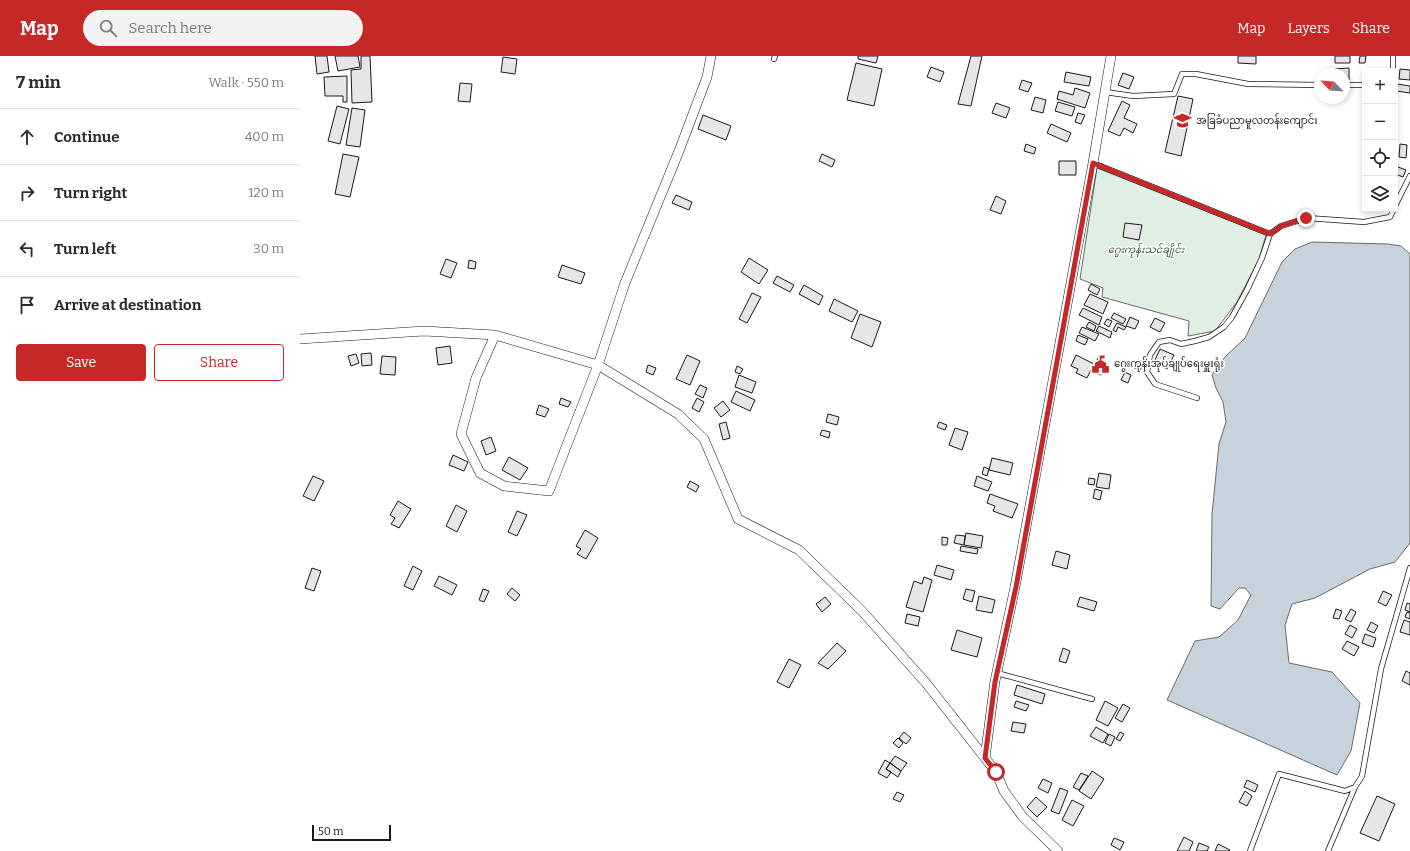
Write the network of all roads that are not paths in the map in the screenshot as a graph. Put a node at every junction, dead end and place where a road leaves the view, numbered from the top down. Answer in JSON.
{"nodes":[{"id":1,"x":711,"y":56,"type":"edge"},
{"id":2,"x":1111,"y":56,"type":"edge"},
{"id":3,"x":1393,"y":56,"type":"edge"},
{"id":4,"x":1392,"y":68,"type":"edge"},
{"id":5,"x":1362,"y":84,"type":"edge"},
{"id":6,"x":1314,"y":85,"type":"edge"},
{"id":7,"x":1350,"y":85,"type":"edge"},
{"id":8,"x":1105,"y":92,"type":"junction"},
{"id":9,"x":1093,"y":163,"type":"junction"},
{"id":10,"x":1410,"y":176,"type":"edge"},
{"id":11,"x":1398,"y":200,"type":"edge"},
{"id":12,"x":1392,"y":212,"type":"edge"},
{"id":13,"x":1270,"y":234,"type":"junction"},
{"id":14,"x":495,"y":335,"type":"junction"},
{"id":15,"x":300,"y":339,"type":"edge"},
{"id":16,"x":598,"y":365,"type":"junction"},
{"id":17,"x":1197,"y":398,"type":"dead end"},
{"id":18,"x":1410,"y":568,"type":"edge"},
{"id":19,"x":997,"y":673,"type":"junction"},
{"id":20,"x":1092,"y":699,"type":"dead end"},
{"id":21,"x":985,"y":758,"type":"junction"},
{"id":22,"x":1355,"y":787,"type":"junction"},
{"id":23,"x":1058,"y":851,"type":"edge"},
{"id":24,"x":1250,"y":851,"type":"edge"},
{"id":25,"x":1328,"y":851,"type":"edge"}],
"edges":[{"from":1,"to":16,"type":"street"},
{"from":2,"to":8,"type":"street"},
{"from":3,"to":4,"type":"lane"},
{"from":5,"to":7,"type":"lane"},
{"from":6,"to":8,"type":"lane"},
{"from":8,"to":9,"type":"street"},
{"from":9,"to":13,"type":"lane"},
{"from":9,"to":19,"type":"street"},
{"from":10,"to":11,"type":"lane"},
{"from":12,"to":13,"type":"lane"},
{"from":13,"to":17,"type":"lane"},
{"from":14,"to":15,"type":"street"},
{"from":14,"to":16,"type":"street"},
{"from":14,"to":16,"type":"street"},
{"from":16,"to":21,"type":"street"},
{"from":18,"to":22,"type":"lane"},
{"from":19,"to":20,"type":"lane"},
{"from":19,"to":21,"type":"street"},
{"from":21,"to":23,"type":"street"},
{"from":22,"to":24,"type":"lane"},
{"from":22,"to":25,"type":"lane"}]}
